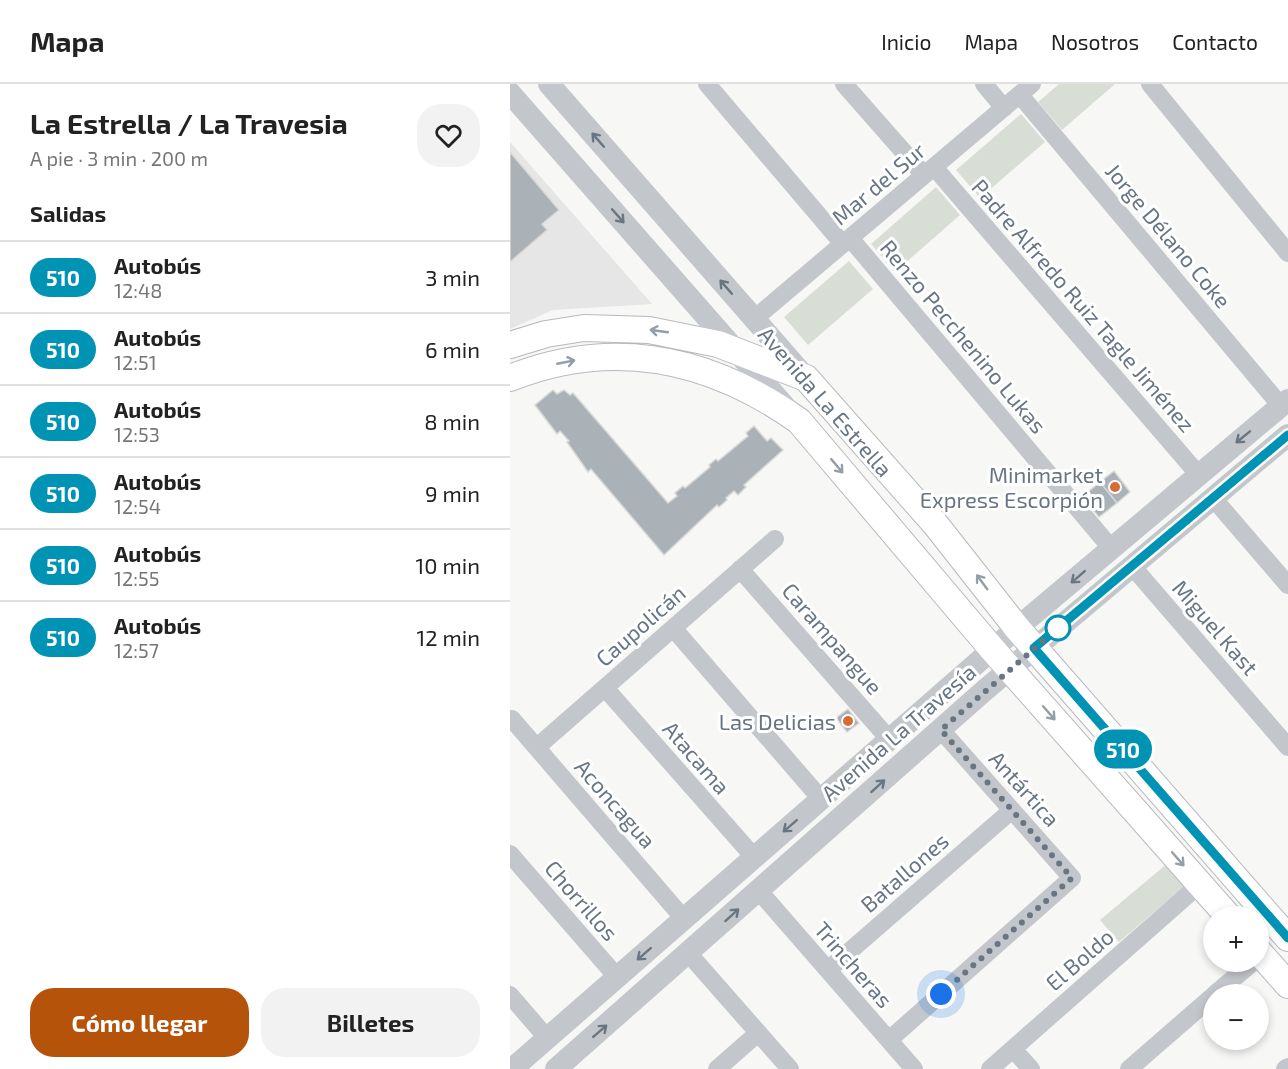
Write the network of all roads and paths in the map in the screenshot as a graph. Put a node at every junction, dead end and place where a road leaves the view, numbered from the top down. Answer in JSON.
{"nodes":[{"id":1,"x":549,"y":84,"type":"edge"},
{"id":2,"x":707,"y":84,"type":"edge"},
{"id":3,"x":844,"y":84,"type":"edge"},
{"id":4,"x":984,"y":84,"type":"edge"},
{"id":5,"x":1150,"y":84,"type":"edge"},
{"id":6,"x":1026,"y":89,"type":"edge"},
{"id":7,"x":510,"y":93,"type":"edge"},
{"id":8,"x":1005,"y":108,"type":"junction"},
{"id":9,"x":929,"y":171,"type":"junction"},
{"id":10,"x":846,"y":241,"type":"junction"},
{"id":11,"x":1288,"y":253,"type":"edge"},
{"id":12,"x":754,"y":319,"type":"junction"},
{"id":13,"x":510,"y":345,"type":"edge"},
{"id":14,"x":737,"y":350,"type":"junction"},
{"id":15,"x":510,"y":378,"type":"edge"},
{"id":16,"x":806,"y":378,"type":"junction"},
{"id":17,"x":733,"y":381,"type":"junction"},
{"id":18,"x":766,"y":384,"type":"junction"},
{"id":19,"x":1285,"y":403,"type":"edge"},
{"id":20,"x":799,"y":421,"type":"junction"},
{"id":21,"x":1288,"y":435,"type":"edge"},
{"id":22,"x":1198,"y":474,"type":"junction"},
{"id":23,"x":1213,"y":498,"type":"junction"},
{"id":24,"x":775,"y":538,"type":"dead end"},
{"id":25,"x":1112,"y":548,"type":"junction"},
{"id":26,"x":1132,"y":566,"type":"junction"},
{"id":27,"x":740,"y":569,"type":"junction"},
{"id":28,"x":1288,"y":585,"type":"edge"},
{"id":29,"x":673,"y":628,"type":"junction"},
{"id":30,"x":1017,"y":628,"type":"junction"},
{"id":31,"x":1034,"y":648,"type":"junction"},
{"id":32,"x":993,"y":650,"type":"junction"},
{"id":33,"x":1010,"y":669,"type":"junction"},
{"id":34,"x":605,"y":688,"type":"junction"},
{"id":35,"x":512,"y":719,"type":"dead end"},
{"id":36,"x":941,"y":730,"type":"junction"},
{"id":37,"x":889,"y":739,"type":"junction"},
{"id":38,"x":537,"y":747,"type":"junction"},
{"id":39,"x":1288,"y":747,"type":"edge"},
{"id":40,"x":821,"y":799,"type":"junction"},
{"id":41,"x":1012,"y":810,"type":"junction"},
{"id":42,"x":510,"y":854,"type":"edge"},
{"id":43,"x":754,"y":857,"type":"junction"},
{"id":44,"x":1200,"y":884,"type":"junction"},
{"id":45,"x":759,"y":891,"type":"junction"},
{"id":46,"x":1219,"y":906,"type":"edge"},
{"id":47,"x":684,"y":919,"type":"junction"},
{"id":48,"x":1288,"y":938,"type":"edge"},
{"id":49,"x":689,"y":954,"type":"junction"},
{"id":50,"x":1269,"y":967,"type":"edge"},
{"id":51,"x":828,"y":970,"type":"junction"},
{"id":52,"x":1240,"y":972,"type":"edge"},
{"id":53,"x":617,"y":977,"type":"junction"},
{"id":54,"x":1226,"y":984,"type":"edge"},
{"id":55,"x":1288,"y":985,"type":"edge"},
{"id":56,"x":510,"y":995,"type":"edge"},
{"id":57,"x":1203,"y":1005,"type":"edge"},
{"id":58,"x":758,"y":1033,"type":"junction"},
{"id":59,"x":547,"y":1038,"type":"junction"},
{"id":60,"x":888,"y":1040,"type":"junction"},
{"id":61,"x":1013,"y":1048,"type":"junction"},
{"id":62,"x":561,"y":1068,"type":"edge"},
{"id":63,"x":512,"y":1069,"type":"edge"},
{"id":64,"x":717,"y":1069,"type":"edge"},
{"id":65,"x":789,"y":1069,"type":"edge"},
{"id":66,"x":914,"y":1069,"type":"edge"},
{"id":67,"x":990,"y":1069,"type":"edge"},
{"id":68,"x":1031,"y":1069,"type":"edge"},
{"id":69,"x":1129,"y":1069,"type":"edge"}],
"edges":[{"from":12,"to":1,"type":"street","name":"Avenida La Estrella","one_way":true},
{"from":2,"to":10,"type":"street","name":"Renzo Pecchenino Lukas"},
{"from":3,"to":9,"type":"street","name":"Padre Alfredo Ruiz Tagle Jiménez"},
{"from":4,"to":8,"type":"street"},
{"from":5,"to":11,"type":"street"},
{"from":6,"to":8,"type":"street","name":"Mar del Sur"},
{"from":6,"to":19,"type":"street","name":"Jorge Délano Coke"},
{"from":7,"to":14,"type":"street","name":"Avenida La Estrella","one_way":true},
{"from":8,"to":9,"type":"street","name":"Mar del Sur"},
{"from":9,"to":10,"type":"street","name":"Mar del Sur"},
{"from":9,"to":22,"type":"street","name":"Padre Alfredo Ruiz Tagle Jiménez"},
{"from":10,"to":12,"type":"street","name":"Mar del Sur"},
{"from":10,"to":25,"type":"street","name":"Renzo Pecchenino Lukas"},
{"from":12,"to":16,"type":"street","name":"Avenida La Estrella"},
{"from":14,"to":13,"type":"main road","one_way":true},
{"from":14,"to":16,"type":"main road"},
{"from":14,"to":18,"type":"street","name":"Avenida La Estrella"},
{"from":15,"to":17,"type":"main road","one_way":true},
{"from":16,"to":18,"type":"main road"},
{"from":30,"to":16,"type":"main road","name":"Avenida La Estrella","one_way":true},
{"from":17,"to":18,"type":"main road"},
{"from":17,"to":20,"type":"main road"},
{"from":18,"to":20,"type":"street","name":"Avenida La Estrella"},
{"from":19,"to":22,"type":"street","name":"Avenida La Travesía","one_way":true},
{"from":20,"to":32,"type":"main road","name":"Avenida La Estrella","one_way":true},
{"from":21,"to":23,"type":"street","name":"Avenida La Travesía"},
{"from":22,"to":25,"type":"street","name":"Avenida La Travesía"},
{"from":23,"to":26,"type":"street","name":"Avenida La Travesía"},
{"from":23,"to":28,"type":"street"},
{"from":24,"to":27,"type":"street","name":"Caupolicán"},
{"from":25,"to":30,"type":"street","name":"Avenida La Travesía","one_way":true},
{"from":26,"to":31,"type":"street","name":"Avenida La Travesía"},
{"from":26,"to":39,"type":"street","name":"Miguel Kast"},
{"from":27,"to":29,"type":"street","name":"Caupolicán"},
{"from":27,"to":37,"type":"street","name":"Carampangue"},
{"from":29,"to":34,"type":"street","name":"Caupolicán"},
{"from":29,"to":40,"type":"street"},
{"from":30,"to":31,"type":"main road","name":"Avenida La Estrella"},
{"from":30,"to":32,"type":"street","name":"Avenida La Travesía"},
{"from":31,"to":33,"type":"street","name":"Avenida La Travesía"},
{"from":31,"to":48,"type":"main road","name":"Avenida La Estrella"},
{"from":32,"to":33,"type":"main road","name":"Avenida La Estrella"},
{"from":32,"to":37,"type":"street","name":"Avenida La Travesía"},
{"from":33,"to":36,"type":"street","name":"Avenida La Travesía"},
{"from":33,"to":44,"type":"main road","name":"Avenida La Estrella","one_way":true},
{"from":34,"to":38,"type":"street","name":"Caupolicán"},
{"from":34,"to":43,"type":"street","name":"Atacama"},
{"from":35,"to":38,"type":"street","name":"Aconcagua"},
{"from":36,"to":41,"type":"street","name":"Antártica"},
{"from":45,"to":36,"type":"street","name":"Avenida La Travesía","one_way":true},
{"from":37,"to":40,"type":"street","name":"Avenida La Travesía"},
{"from":38,"to":47,"type":"street","name":"Aconcagua"},
{"from":40,"to":43,"type":"street","name":"Avenida La Travesía","one_way":true},
{"from":41,"to":51,"type":"street","name":"Batallones"},
{"from":41,"to":60,"type":"street","name":"Antártica"},
{"from":42,"to":53,"type":"street","name":"Chorrillos"},
{"from":43,"to":47,"type":"street","name":"Avenida La Travesía"},
{"from":44,"to":46,"type":"main road","name":"Avenida La Estrella"},
{"from":44,"to":61,"type":"street","name":"El Boldo"},
{"from":49,"to":45,"type":"street","name":"Avenida La Travesía","one_way":true},
{"from":45,"to":51,"type":"street","name":"Trincheras"},
{"from":47,"to":53,"type":"street","name":"Avenida La Travesía","one_way":true},
{"from":49,"to":58,"type":"street"},
{"from":62,"to":49,"type":"street","name":"Avenida La Travesía","one_way":true},
{"from":50,"to":55,"type":"main road"},
{"from":51,"to":60,"type":"street","name":"Trincheras"},
{"from":52,"to":54,"type":"street"},
{"from":53,"to":59,"type":"street","name":"Avenida La Travesía"},
{"from":56,"to":59,"type":"street"},
{"from":57,"to":69,"type":"street"},
{"from":58,"to":64,"type":"street"},
{"from":58,"to":65,"type":"street"},
{"from":59,"to":63,"type":"street","name":"Avenida La Travesía"},
{"from":60,"to":66,"type":"street","name":"Trincheras"},
{"from":61,"to":67,"type":"street","name":"El Boldo"},
{"from":61,"to":68,"type":"street"}]}
